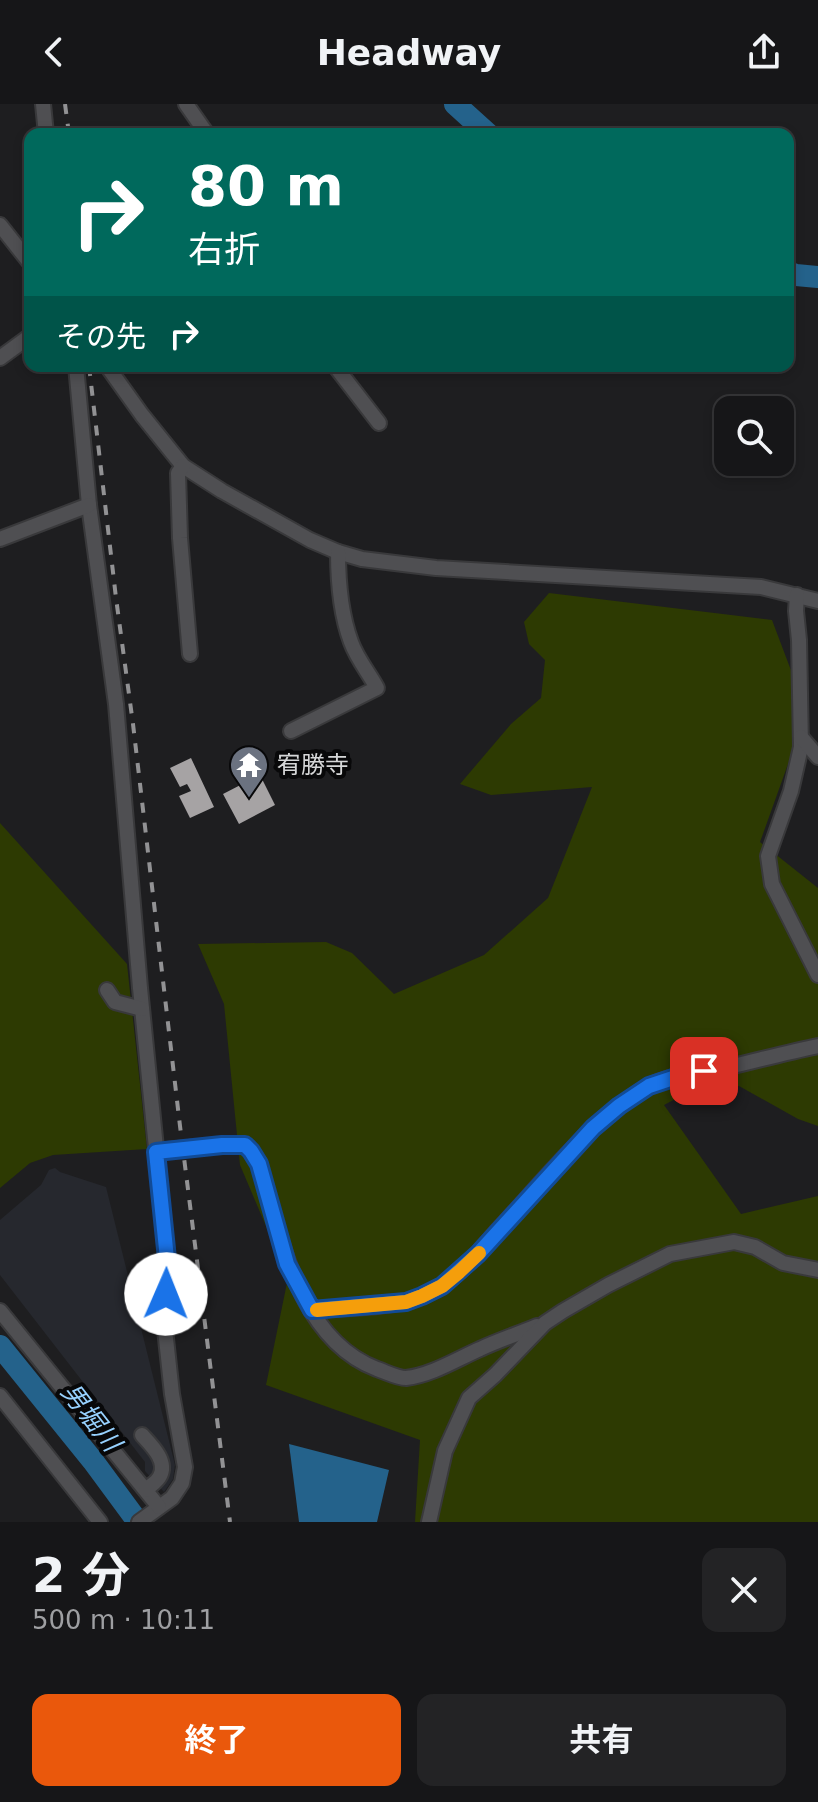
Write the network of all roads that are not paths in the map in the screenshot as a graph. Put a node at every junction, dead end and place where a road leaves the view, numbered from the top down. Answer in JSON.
{"nodes":[{"id":1,"x":43,"y":104,"type":"edge"},
{"id":2,"x":186,"y":104,"type":"edge"},
{"id":3,"x":45,"y":128,"type":"edge"},
{"id":4,"x":203,"y":128,"type":"edge"},
{"id":5,"x":0,"y":225,"type":"edge"},
{"id":6,"x":24,"y":255,"type":"edge"},
{"id":7,"x":24,"y":340,"type":"edge"},
{"id":8,"x":0,"y":358,"type":"edge"},
{"id":9,"x":77,"y":372,"type":"edge"},
{"id":10,"x":111,"y":372,"type":"edge"},
{"id":11,"x":340,"y":372,"type":"edge"},
{"id":12,"x":379,"y":423,"type":"dead end"},
{"id":13,"x":183,"y":466,"type":"junction"},
{"id":14,"x":89,"y":505,"type":"junction"},
{"id":15,"x":0,"y":539,"type":"edge"},
{"id":16,"x":338,"y":552,"type":"junction"},
{"id":17,"x":797,"y":595,"type":"junction"},
{"id":18,"x":818,"y":601,"type":"edge"},
{"id":19,"x":190,"y":654,"type":"dead end"},
{"id":20,"x":291,"y":731,"type":"dead end"},
{"id":21,"x":801,"y":737,"type":"junction"},
{"id":22,"x":818,"y":757,"type":"edge"},
{"id":23,"x":818,"y":975,"type":"edge"},
{"id":24,"x":107,"y":990,"type":"dead end"},
{"id":25,"x":142,"y":1009,"type":"junction"},
{"id":26,"x":818,"y":1046,"type":"edge"},
{"id":27,"x":161,"y":1151,"type":"junction"},
{"id":28,"x":818,"y":1270,"type":"edge"},
{"id":29,"x":312,"y":1310,"type":"junction"},
{"id":30,"x":0,"y":1311,"type":"edge"},
{"id":31,"x":545,"y":1323,"type":"junction"},
{"id":32,"x":0,"y":1396,"type":"edge"},
{"id":33,"x":142,"y":1435,"type":"dead end"},
{"id":34,"x":146,"y":1490,"type":"junction"},
{"id":35,"x":149,"y":1515,"type":"edge"},
{"id":36,"x":100,"y":1522,"type":"edge"},
{"id":37,"x":429,"y":1522,"type":"edge"}],
"edges":[{"from":1,"to":3,"type":"street"},
{"from":2,"to":4,"type":"street"},
{"from":5,"to":6,"type":"street"},
{"from":7,"to":8,"type":"street"},
{"from":9,"to":14,"type":"street"},
{"from":10,"to":13,"type":"street"},
{"from":11,"to":12,"type":"street"},
{"from":13,"to":16,"type":"street"},
{"from":13,"to":19,"type":"street"},
{"from":14,"to":15,"type":"street"},
{"from":14,"to":25,"type":"street"},
{"from":16,"to":17,"type":"street"},
{"from":16,"to":20,"type":"street"},
{"from":17,"to":18,"type":"street"},
{"from":17,"to":21,"type":"street"},
{"from":21,"to":22,"type":"street"},
{"from":21,"to":23,"type":"street"},
{"from":24,"to":25,"type":"street"},
{"from":25,"to":27,"type":"street"},
{"from":26,"to":29,"type":"street"},
{"from":27,"to":29,"type":"street","bridge":true},
{"from":27,"to":35,"type":"street"},
{"from":28,"to":31,"type":"street"},
{"from":29,"to":31,"type":"street"},
{"from":30,"to":34,"type":"street"},
{"from":31,"to":37,"type":"street"},
{"from":32,"to":36,"type":"street"},
{"from":33,"to":34,"type":"street"},
{"from":34,"to":35,"type":"street"}]}
